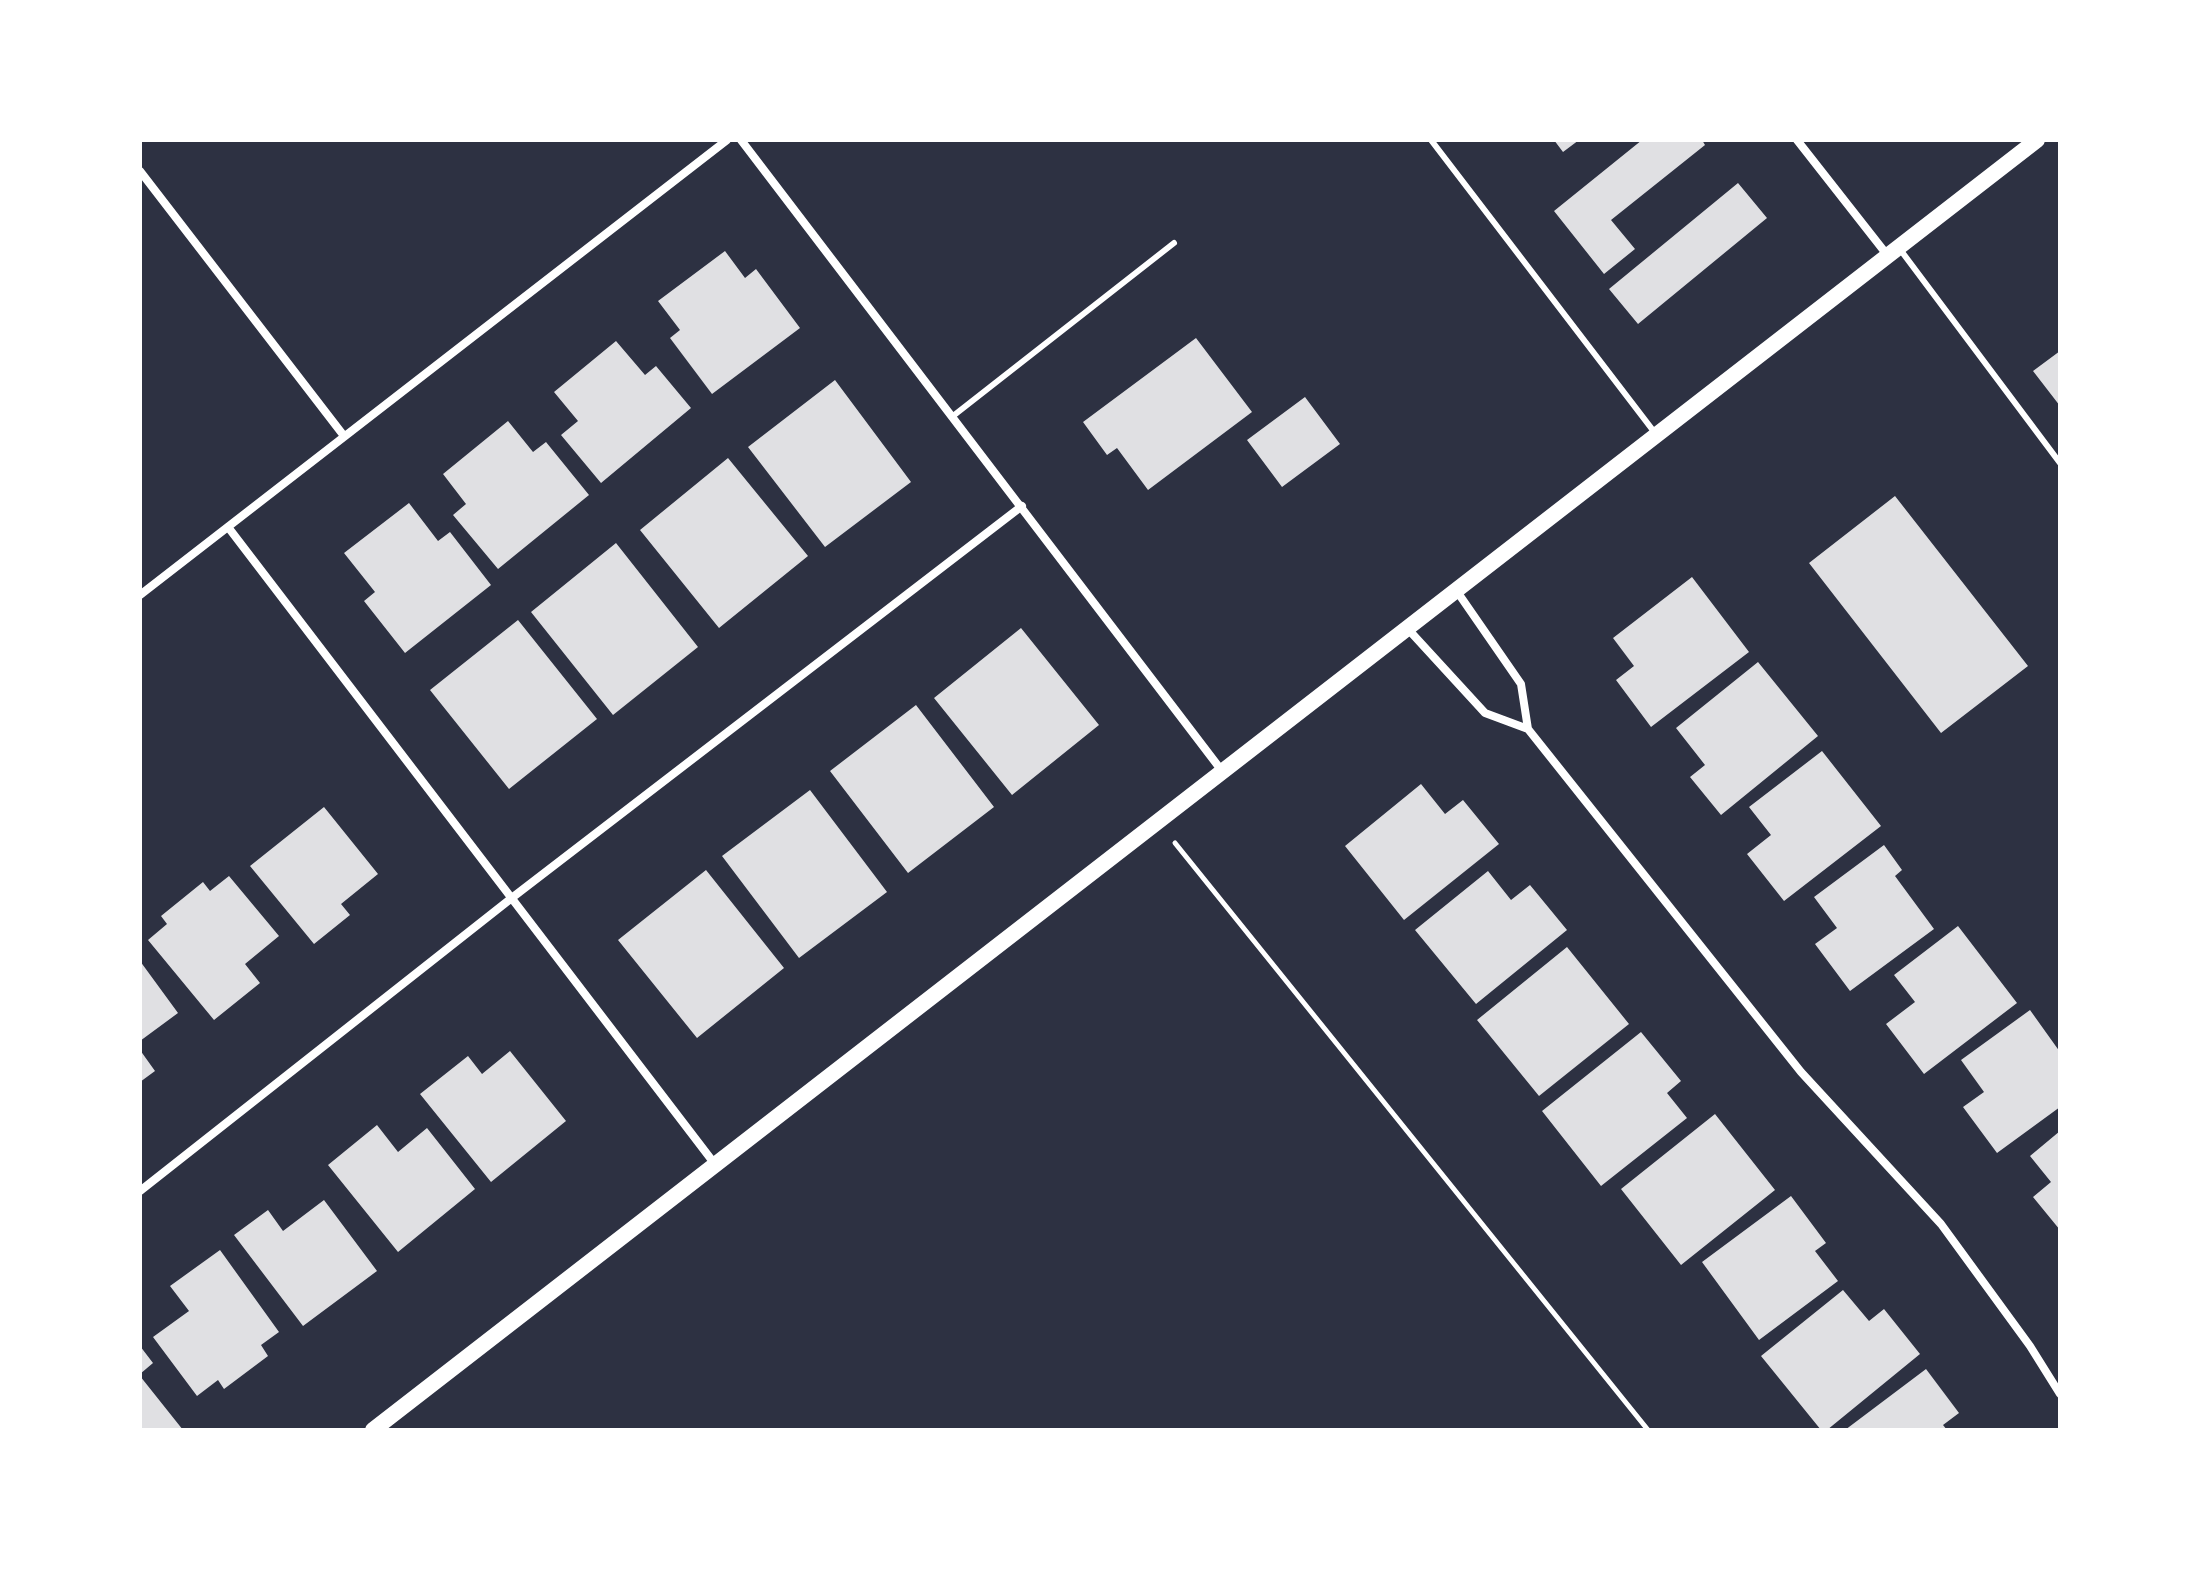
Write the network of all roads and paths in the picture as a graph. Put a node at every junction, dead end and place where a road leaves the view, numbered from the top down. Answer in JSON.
{"nodes":[{"id":1,"x":727,"y":140,"type":"edge"},
{"id":2,"x":741,"y":140,"type":"edge"},
{"id":3,"x":1431,"y":140,"type":"edge"},
{"id":4,"x":1797,"y":140,"type":"edge"},
{"id":5,"x":2037,"y":140,"type":"edge"},
{"id":6,"x":140,"y":171,"type":"edge"},
{"id":7,"x":1174,"y":243,"type":"dead end"},
{"id":8,"x":1894,"y":252,"type":"junction"},
{"id":9,"x":953,"y":416,"type":"junction"},
{"id":10,"x":344,"y":436,"type":"junction"},
{"id":11,"x":1657,"y":436,"type":"junction"},
{"id":12,"x":2060,"y":463,"type":"edge"},
{"id":13,"x":1022,"y":506,"type":"junction"},
{"id":14,"x":228,"y":527,"type":"junction"},
{"id":15,"x":1456,"y":590,"type":"junction"},
{"id":16,"x":140,"y":595,"type":"edge"},
{"id":17,"x":1407,"y":628,"type":"junction"},
{"id":18,"x":1528,"y":729,"type":"junction"},
{"id":19,"x":1222,"y":771,"type":"junction"},
{"id":20,"x":1157,"y":820,"type":"junction"},
{"id":21,"x":513,"y":897,"type":"junction"},
{"id":22,"x":714,"y":1163,"type":"junction"},
{"id":23,"x":140,"y":1191,"type":"edge"},
{"id":24,"x":2060,"y":1394,"type":"edge"},
{"id":25,"x":373,"y":1430,"type":"edge"},
{"id":26,"x":1648,"y":1430,"type":"edge"}],
"edges":[{"from":1,"to":10,"type":"street"},
{"from":2,"to":9,"type":"street"},
{"from":3,"to":11,"type":"lane"},
{"from":4,"to":8,"type":"street"},
{"from":5,"to":8,"type":"main road"},
{"from":6,"to":10,"type":"street"},
{"from":7,"to":9,"type":"lane"},
{"from":8,"to":11,"type":"main road"},
{"from":8,"to":12,"type":"lane"},
{"from":9,"to":13,"type":"street"},
{"from":10,"to":14,"type":"street"},
{"from":11,"to":15,"type":"main road"},
{"from":13,"to":19,"type":"street"},
{"from":13,"to":21,"type":"street"},
{"from":14,"to":16,"type":"street"},
{"from":14,"to":21,"type":"street"},
{"from":15,"to":17,"type":"main road"},
{"from":15,"to":18,"type":"street"},
{"from":17,"to":18,"type":"street"},
{"from":17,"to":19,"type":"main road"},
{"from":18,"to":24,"type":"street"},
{"from":19,"to":20,"type":"main road"},
{"from":20,"to":22,"type":"main road"},
{"from":20,"to":26,"type":"path"},
{"from":21,"to":22,"type":"street"},
{"from":21,"to":23,"type":"street"},
{"from":22,"to":25,"type":"main road"}]}
